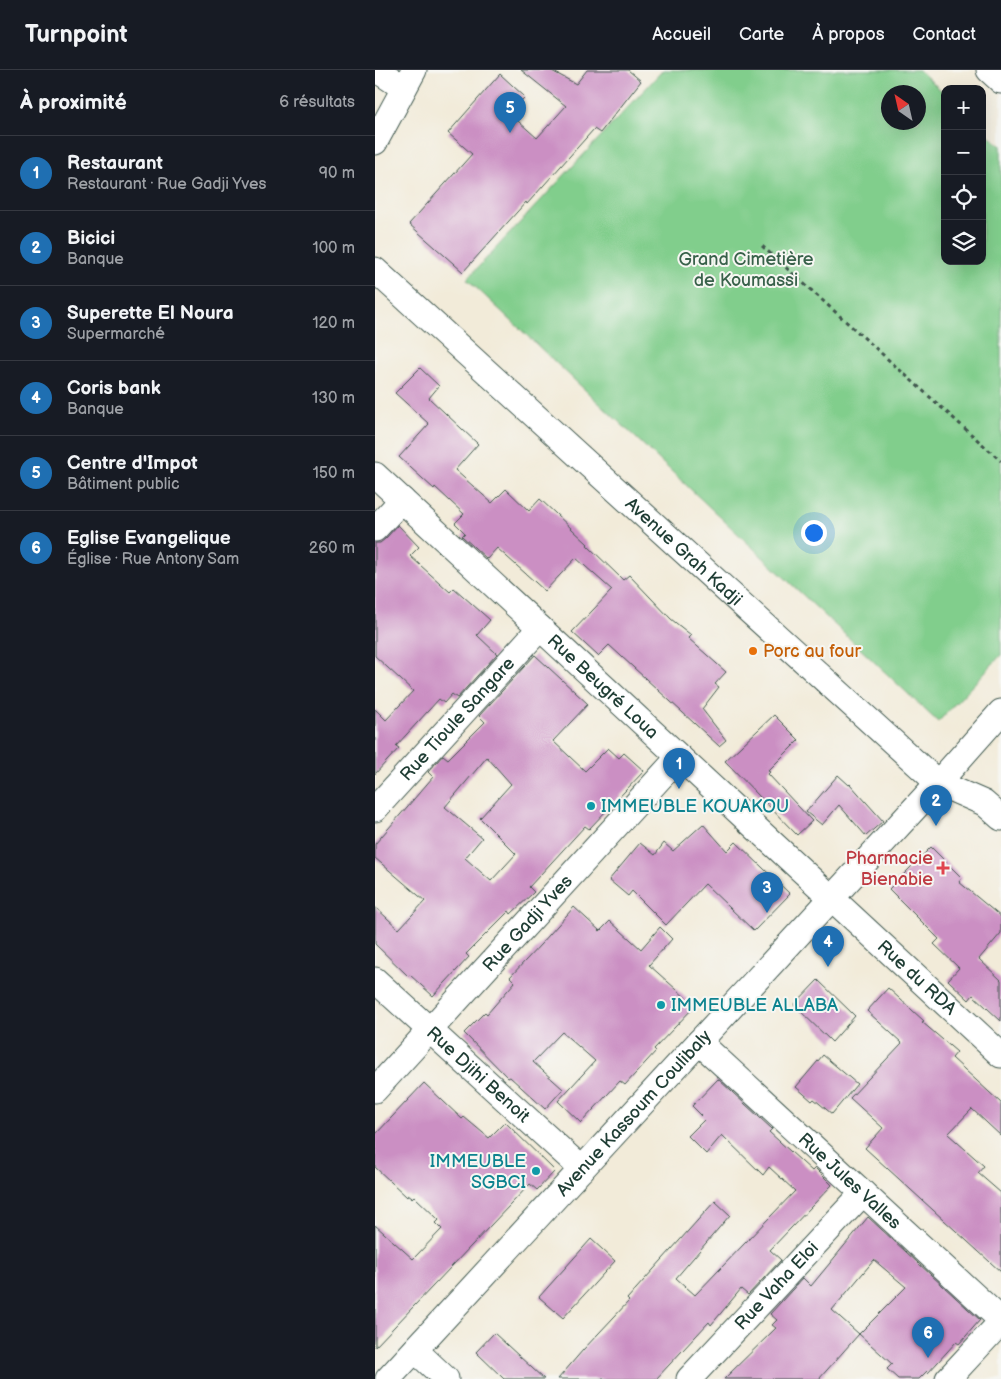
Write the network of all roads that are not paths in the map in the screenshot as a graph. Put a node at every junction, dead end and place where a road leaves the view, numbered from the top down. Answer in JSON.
{"nodes":[{"id":1,"x":377,"y":70,"type":"edge"},
{"id":2,"x":409,"y":79,"type":"edge"},
{"id":3,"x":375,"y":142,"type":"edge"},
{"id":4,"x":375,"y":270,"type":"edge"},
{"id":5,"x":375,"y":475,"type":"edge"},
{"id":6,"x":402,"y":500,"type":"junction"},
{"id":7,"x":375,"y":529,"type":"edge"},
{"id":8,"x":540,"y":628,"type":"junction"},
{"id":9,"x":1001,"y":712,"type":"edge"},
{"id":10,"x":679,"y":757,"type":"junction"},
{"id":11,"x":938,"y":783,"type":"junction"},
{"id":12,"x":375,"y":809,"type":"edge"},
{"id":13,"x":1001,"y":818,"type":"edge"},
{"id":14,"x":832,"y":898,"type":"junction"},
{"id":15,"x":375,"y":980,"type":"edge"},
{"id":16,"x":430,"y":1030,"type":"junction"},
{"id":17,"x":699,"y":1042,"type":"junction"},
{"id":18,"x":1001,"y":1055,"type":"edge"},
{"id":19,"x":375,"y":1090,"type":"edge"},
{"id":20,"x":582,"y":1169,"type":"junction"},
{"id":21,"x":863,"y":1193,"type":"junction"},
{"id":22,"x":1001,"y":1321,"type":"edge"},
{"id":23,"x":415,"y":1350,"type":"junction"},
{"id":24,"x":388,"y":1379,"type":"edge"},
{"id":25,"x":446,"y":1379,"type":"edge"},
{"id":26,"x":689,"y":1379,"type":"edge"},
{"id":27,"x":948,"y":1379,"type":"edge"}],
"edges":[{"from":1,"to":2,"type":"street"},
{"from":2,"to":3,"type":"street"},
{"from":4,"to":11,"type":"street","name":"Avenue Grah Kadji"},
{"from":5,"to":6,"type":"street","name":"Rue Beugré Loua"},
{"from":6,"to":7,"type":"street"},
{"from":6,"to":8,"type":"street","name":"Rue Beugré Loua"},
{"from":8,"to":10,"type":"street","name":"Rue Beugré Loua"},
{"from":8,"to":12,"type":"street","name":"Rue Tioule Sangare"},
{"from":9,"to":11,"type":"street","name":"Avenue Kassoum Coulibaly"},
{"from":10,"to":14,"type":"street","name":"Rue Beugré Loua"},
{"from":10,"to":16,"type":"street","name":"Rue Gadji Yves"},
{"from":11,"to":13,"type":"street","name":"Avenue Grah Kadji"},
{"from":11,"to":14,"type":"street","name":"Avenue Kassoum Coulibaly"},
{"from":14,"to":17,"type":"street","name":"Avenue Kassoum Coulibaly"},
{"from":14,"to":18,"type":"street","name":"Rue du RDA"},
{"from":15,"to":16,"type":"street","name":"Rue Djihi Benoit"},
{"from":16,"to":19,"type":"street","name":"Rue Gadji Yves"},
{"from":16,"to":20,"type":"street","name":"Rue Djihi Benoit"},
{"from":17,"to":20,"type":"street","name":"Avenue Kassoum Coulibaly"},
{"from":17,"to":21,"type":"street","name":"Rue Jules Valles"},
{"from":20,"to":23,"type":"street","name":"Avenue Kassoum Coulibaly"},
{"from":21,"to":22,"type":"street","name":"Rue Jules Valles"},
{"from":21,"to":26,"type":"street","name":"Rue Vaha Eloi"},
{"from":22,"to":27,"type":"street"},
{"from":23,"to":24,"type":"street","name":"Avenue Kassoum Coulibaly"},
{"from":23,"to":25,"type":"street"}]}
